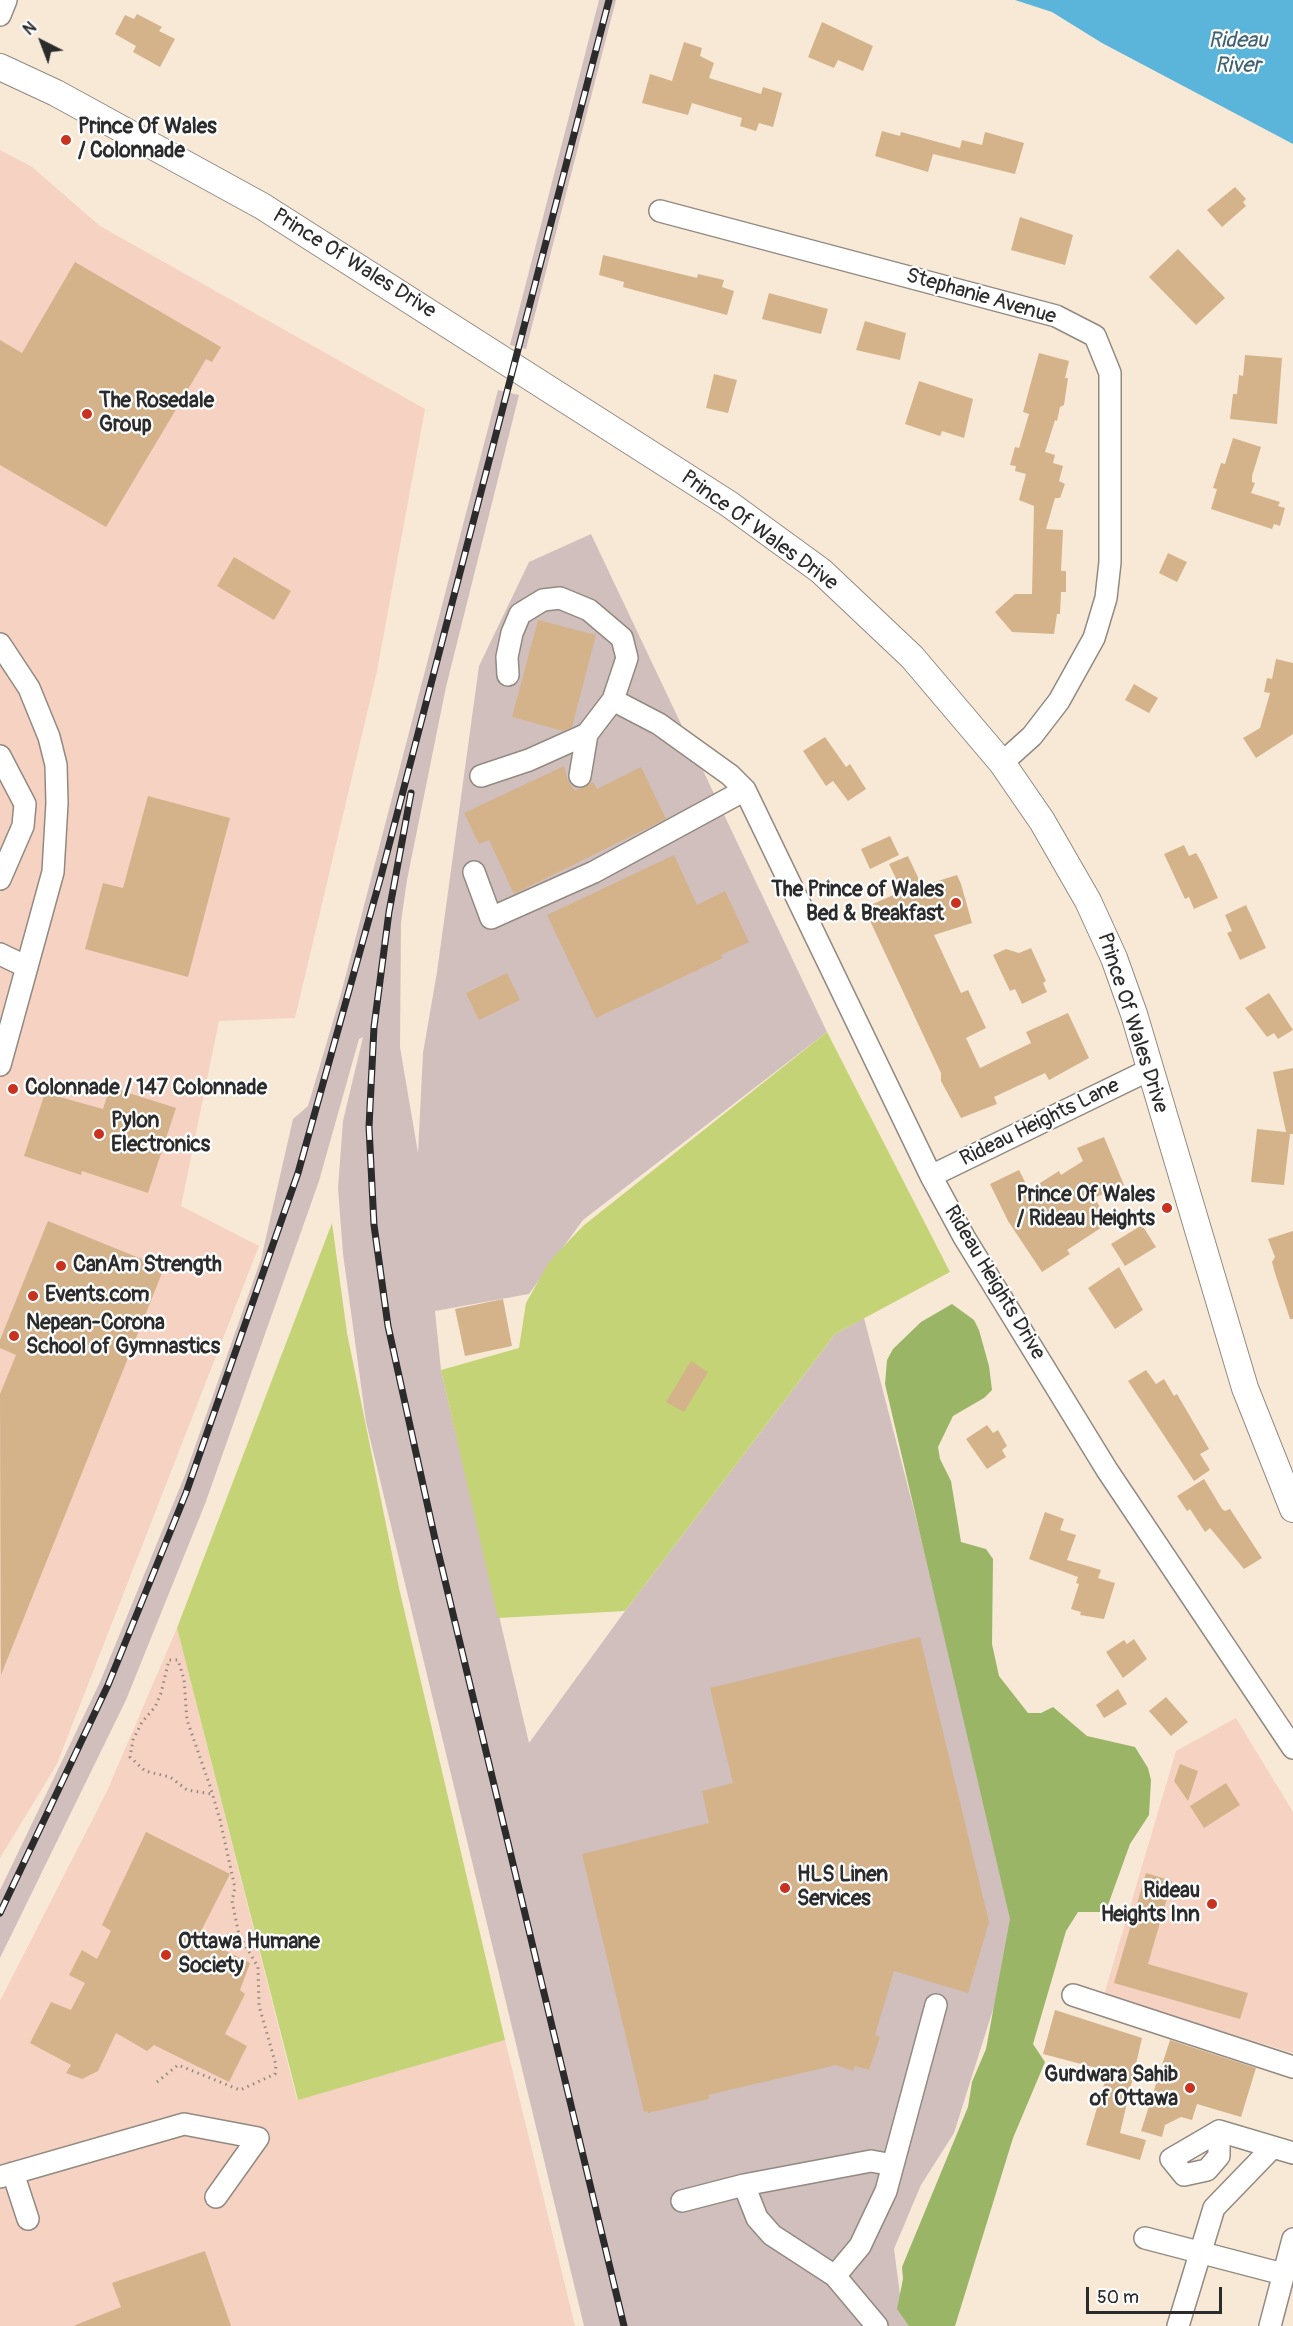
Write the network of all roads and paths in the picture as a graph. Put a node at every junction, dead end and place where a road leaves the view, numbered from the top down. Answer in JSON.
{"nodes":[{"id":1,"x":6,"y":0,"type":"edge"},
{"id":2,"x":0,"y":15,"type":"edge"},
{"id":3,"x":0,"y":68,"type":"edge"},
{"id":4,"x":660,"y":211,"type":"dead end"},
{"id":5,"x":0,"y":644,"type":"edge"},
{"id":6,"x":508,"y":675,"type":"dead end"},
{"id":7,"x":613,"y":700,"type":"junction"},
{"id":8,"x":587,"y":734,"type":"junction"},
{"id":9,"x":0,"y":756,"type":"edge"},
{"id":10,"x":1002,"y":763,"type":"junction"},
{"id":11,"x":481,"y":776,"type":"dead end"},
{"id":12,"x":580,"y":776,"type":"dead end"},
{"id":13,"x":745,"y":790,"type":"junction"},
{"id":14,"x":474,"y":872,"type":"dead end"},
{"id":15,"x":0,"y":879,"type":"edge"},
{"id":16,"x":0,"y":954,"type":"edge"},
{"id":17,"x":27,"y":967,"type":"junction"},
{"id":18,"x":0,"y":1065,"type":"edge"},
{"id":19,"x":1149,"y":1070,"type":"junction"},
{"id":20,"x":931,"y":1176,"type":"junction"},
{"id":21,"x":1293,"y":1509,"type":"edge"},
{"id":22,"x":1293,"y":1748,"type":"edge"},
{"id":23,"x":212,"y":1794,"type":"junction"},
{"id":24,"x":1073,"y":1995,"type":"dead end"},
{"id":25,"x":936,"y":2005,"type":"dead end"},
{"id":26,"x":1293,"y":2067,"type":"edge"},
{"id":27,"x":157,"y":2082,"type":"dead end"},
{"id":28,"x":1219,"y":2131,"type":"dead end"},
{"id":29,"x":1272,"y":2148,"type":"junction"},
{"id":30,"x":1293,"y":2153,"type":"edge"},
{"id":31,"x":893,"y":2165,"type":"junction"},
{"id":32,"x":7,"y":2175,"type":"edge"},
{"id":33,"x":744,"y":2185,"type":"junction"},
{"id":34,"x":216,"y":2197,"type":"dead end"},
{"id":35,"x":682,"y":2201,"type":"dead end"},
{"id":36,"x":28,"y":2219,"type":"dead end"},
{"id":37,"x":1145,"y":2238,"type":"dead end"},
{"id":38,"x":1293,"y":2239,"type":"edge"},
{"id":39,"x":1198,"y":2252,"type":"junction"},
{"id":40,"x":1283,"y":2274,"type":"junction"},
{"id":41,"x":835,"y":2276,"type":"junction"},
{"id":42,"x":877,"y":2326,"type":"edge"},
{"id":43,"x":1178,"y":2326,"type":"edge"},
{"id":44,"x":1270,"y":2326,"type":"edge"}],
"edges":[{"from":1,"to":2,"type":"street"},
{"from":3,"to":10,"type":"main road","name":"Prince Of Wales Drive"},
{"from":4,"to":10,"type":"street","name":"Stephanie Avenue"},
{"from":5,"to":17,"type":"street"},
{"from":6,"to":7,"type":"street"},
{"from":7,"to":8,"type":"street"},
{"from":7,"to":13,"type":"street"},
{"from":8,"to":11,"type":"street"},
{"from":8,"to":12,"type":"street"},
{"from":9,"to":15,"type":"street"},
{"from":10,"to":19,"type":"main road","name":"Prince Of Wales Drive"},
{"from":13,"to":14,"type":"street"},
{"from":13,"to":20,"type":"street","name":"Rideau Heights Drive"},
{"from":16,"to":17,"type":"street"},
{"from":17,"to":18,"type":"street"},
{"from":19,"to":20,"type":"street","name":"Rideau Heights Lane"},
{"from":19,"to":21,"type":"main road","name":"Prince Of Wales Drive"},
{"from":20,"to":22,"type":"street","name":"Rideau Heights Drive"},
{"from":23,"to":23,"type":"path"},
{"from":23,"to":27,"type":"path"},
{"from":24,"to":26,"type":"street"},
{"from":25,"to":31,"type":"street"},
{"from":28,"to":29,"type":"street"},
{"from":29,"to":30,"type":"street"},
{"from":29,"to":39,"type":"street"},
{"from":31,"to":33,"type":"street"},
{"from":31,"to":41,"type":"street"},
{"from":32,"to":34,"type":"street"},
{"from":32,"to":36,"type":"street"},
{"from":33,"to":35,"type":"street"},
{"from":33,"to":41,"type":"street"},
{"from":37,"to":39,"type":"street"},
{"from":38,"to":40,"type":"street"},
{"from":39,"to":40,"type":"street"},
{"from":39,"to":43,"type":"street"},
{"from":40,"to":44,"type":"street"},
{"from":41,"to":42,"type":"street"}]}
